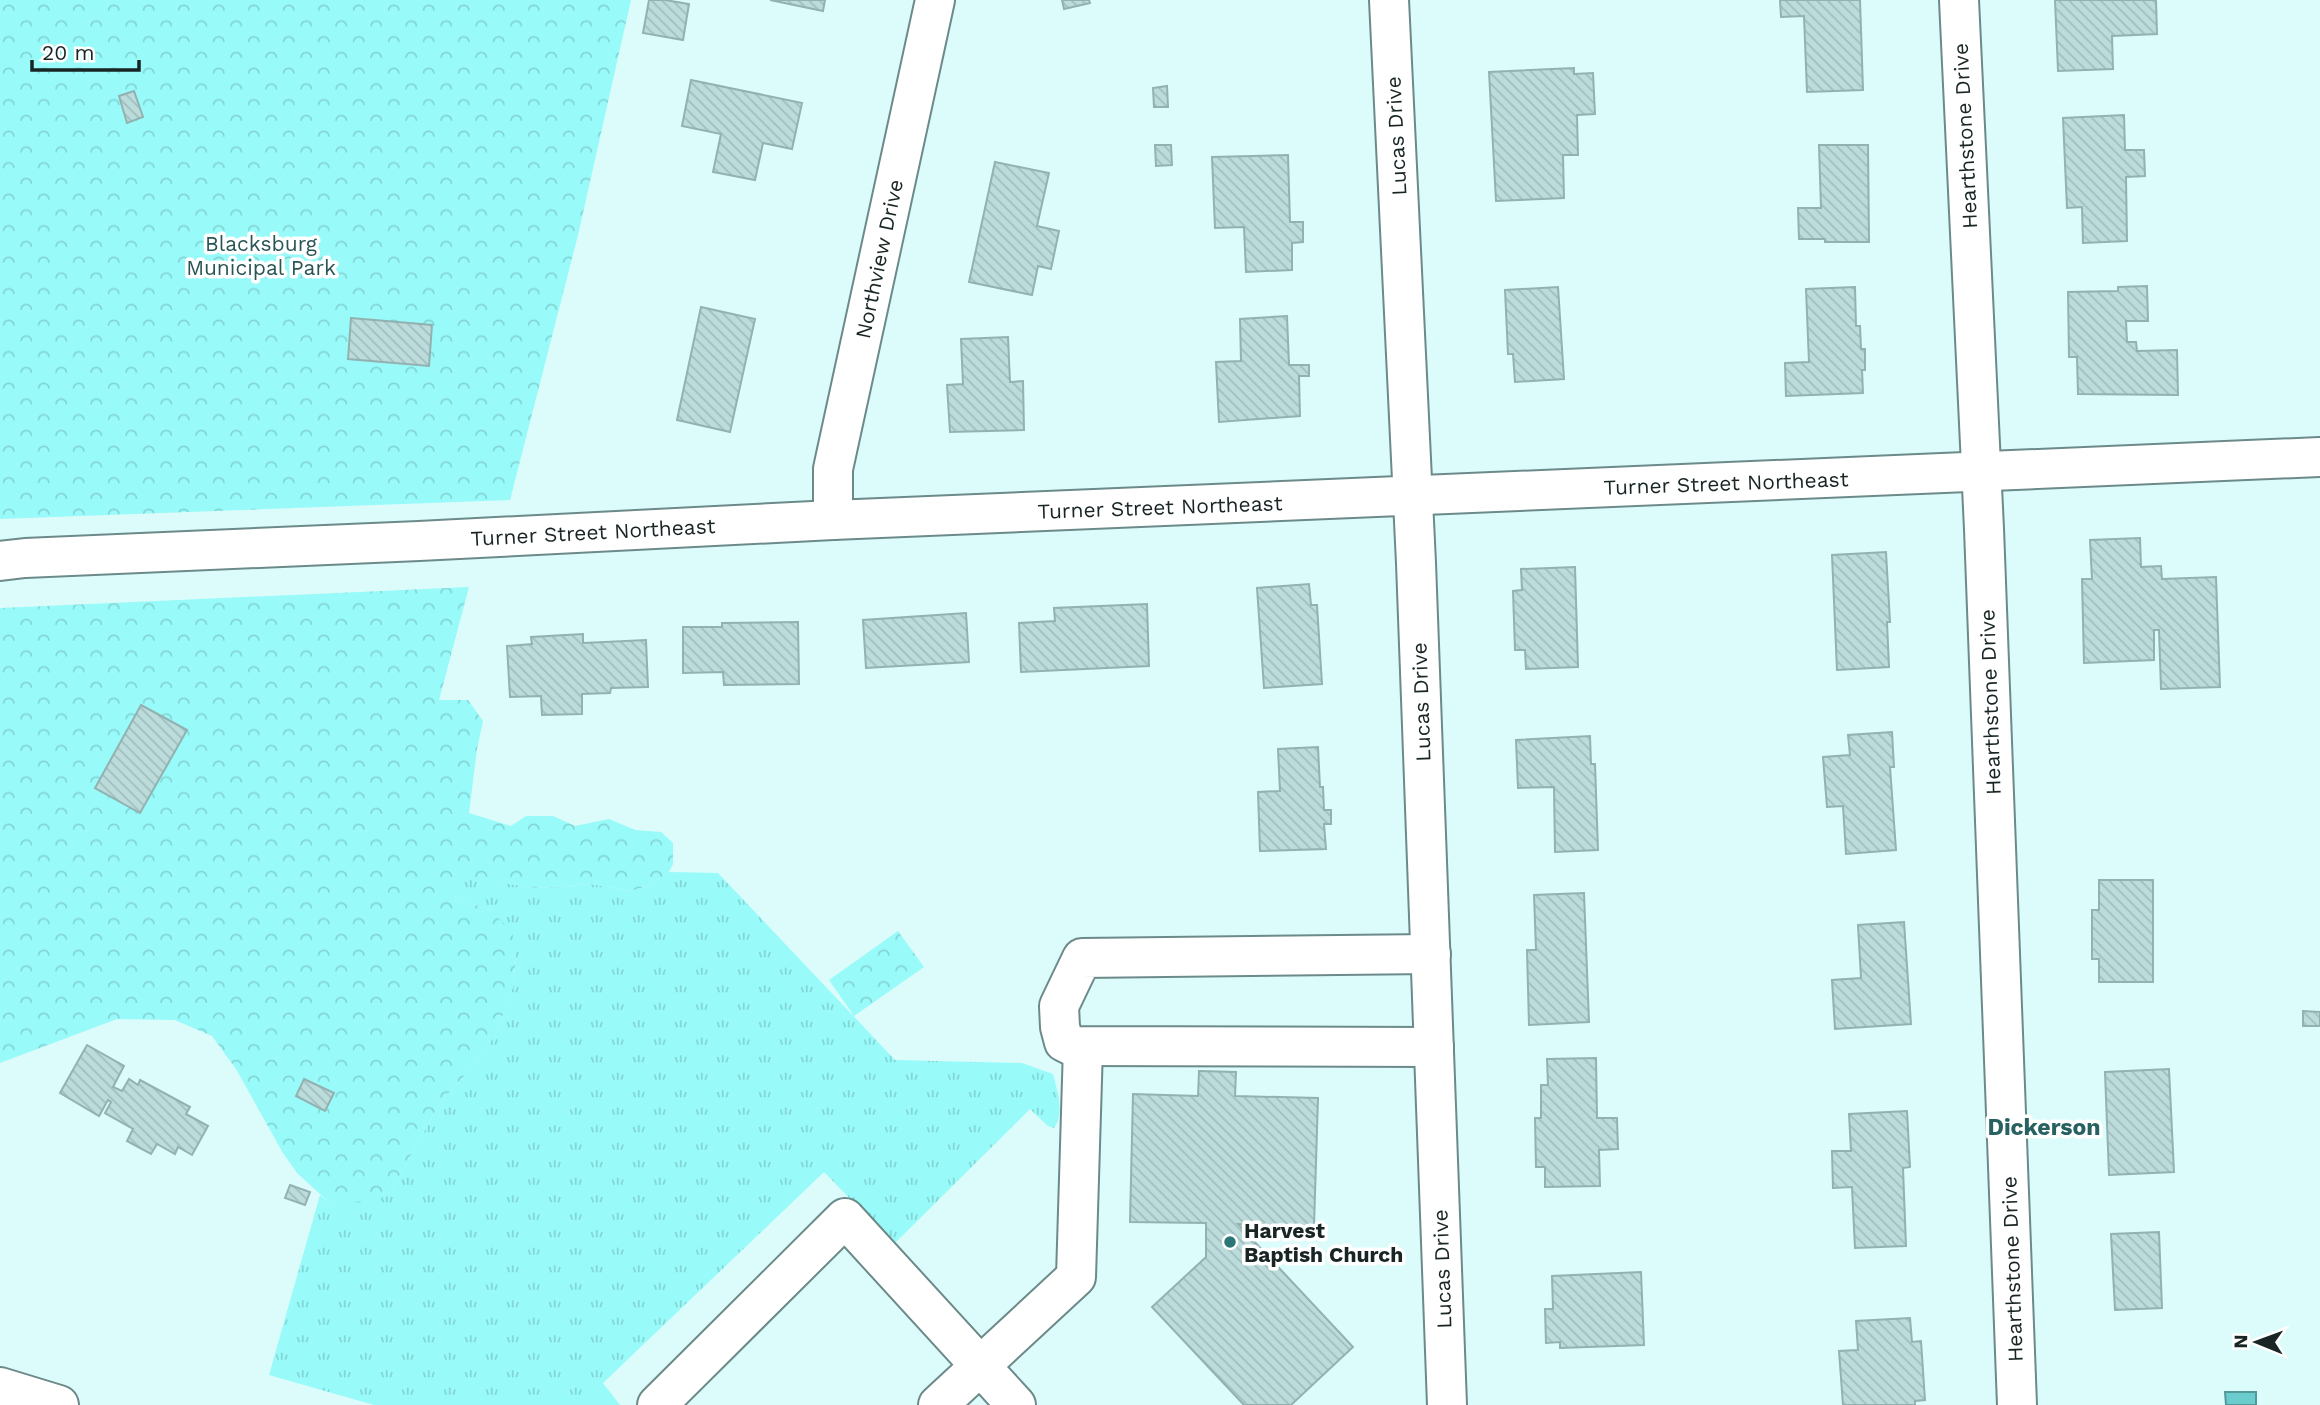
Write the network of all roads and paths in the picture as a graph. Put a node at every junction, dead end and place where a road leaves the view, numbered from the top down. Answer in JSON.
{"nodes":[{"id":1,"x":934,"y":0,"type":"edge"},
{"id":2,"x":1389,"y":0,"type":"edge"},
{"id":3,"x":1959,"y":0,"type":"edge"},
{"id":4,"x":2320,"y":457,"type":"edge"},
{"id":5,"x":1982,"y":472,"type":"junction"},
{"id":6,"x":1413,"y":496,"type":"junction"},
{"id":7,"x":833,"y":520,"type":"junction"},
{"id":8,"x":0,"y":561,"type":"edge"},
{"id":9,"x":1431,"y":954,"type":"junction"},
{"id":10,"x":1434,"y":1047,"type":"junction"},
{"id":11,"x":1083,"y":1048,"type":"junction"},
{"id":12,"x":980,"y":1366,"type":"junction"},
{"id":13,"x":0,"y":1387,"type":"edge"},
{"id":14,"x":58,"y":1405,"type":"edge"},
{"id":15,"x":657,"y":1405,"type":"edge"},
{"id":16,"x":938,"y":1405,"type":"edge"},
{"id":17,"x":1016,"y":1405,"type":"edge"},
{"id":18,"x":1447,"y":1405,"type":"edge"},
{"id":19,"x":2017,"y":1405,"type":"edge"}],
"edges":[{"from":1,"to":7,"type":"street","name":"Northview Drive"},
{"from":2,"to":6,"type":"street","name":"Lucas Drive"},
{"from":3,"to":5,"type":"street","name":"Hearthstone Drive"},
{"from":4,"to":5,"type":"street","name":"Turner Street Northeast"},
{"from":5,"to":6,"type":"street","name":"Turner Street Northeast"},
{"from":5,"to":19,"type":"street","name":"Hearthstone Drive"},
{"from":6,"to":7,"type":"street","name":"Turner Street Northeast"},
{"from":6,"to":9,"type":"street","name":"Lucas Drive"},
{"from":7,"to":8,"type":"street","name":"Turner Street Northeast"},
{"from":9,"to":10,"type":"street","name":"Lucas Drive"},
{"from":9,"to":11,"type":"street"},
{"from":10,"to":11,"type":"street"},
{"from":10,"to":18,"type":"street","name":"Lucas Drive"},
{"from":11,"to":12,"type":"street"},
{"from":12,"to":15,"type":"street"},
{"from":12,"to":16,"type":"street"},
{"from":12,"to":17,"type":"street"},
{"from":13,"to":14,"type":"street"}]}
